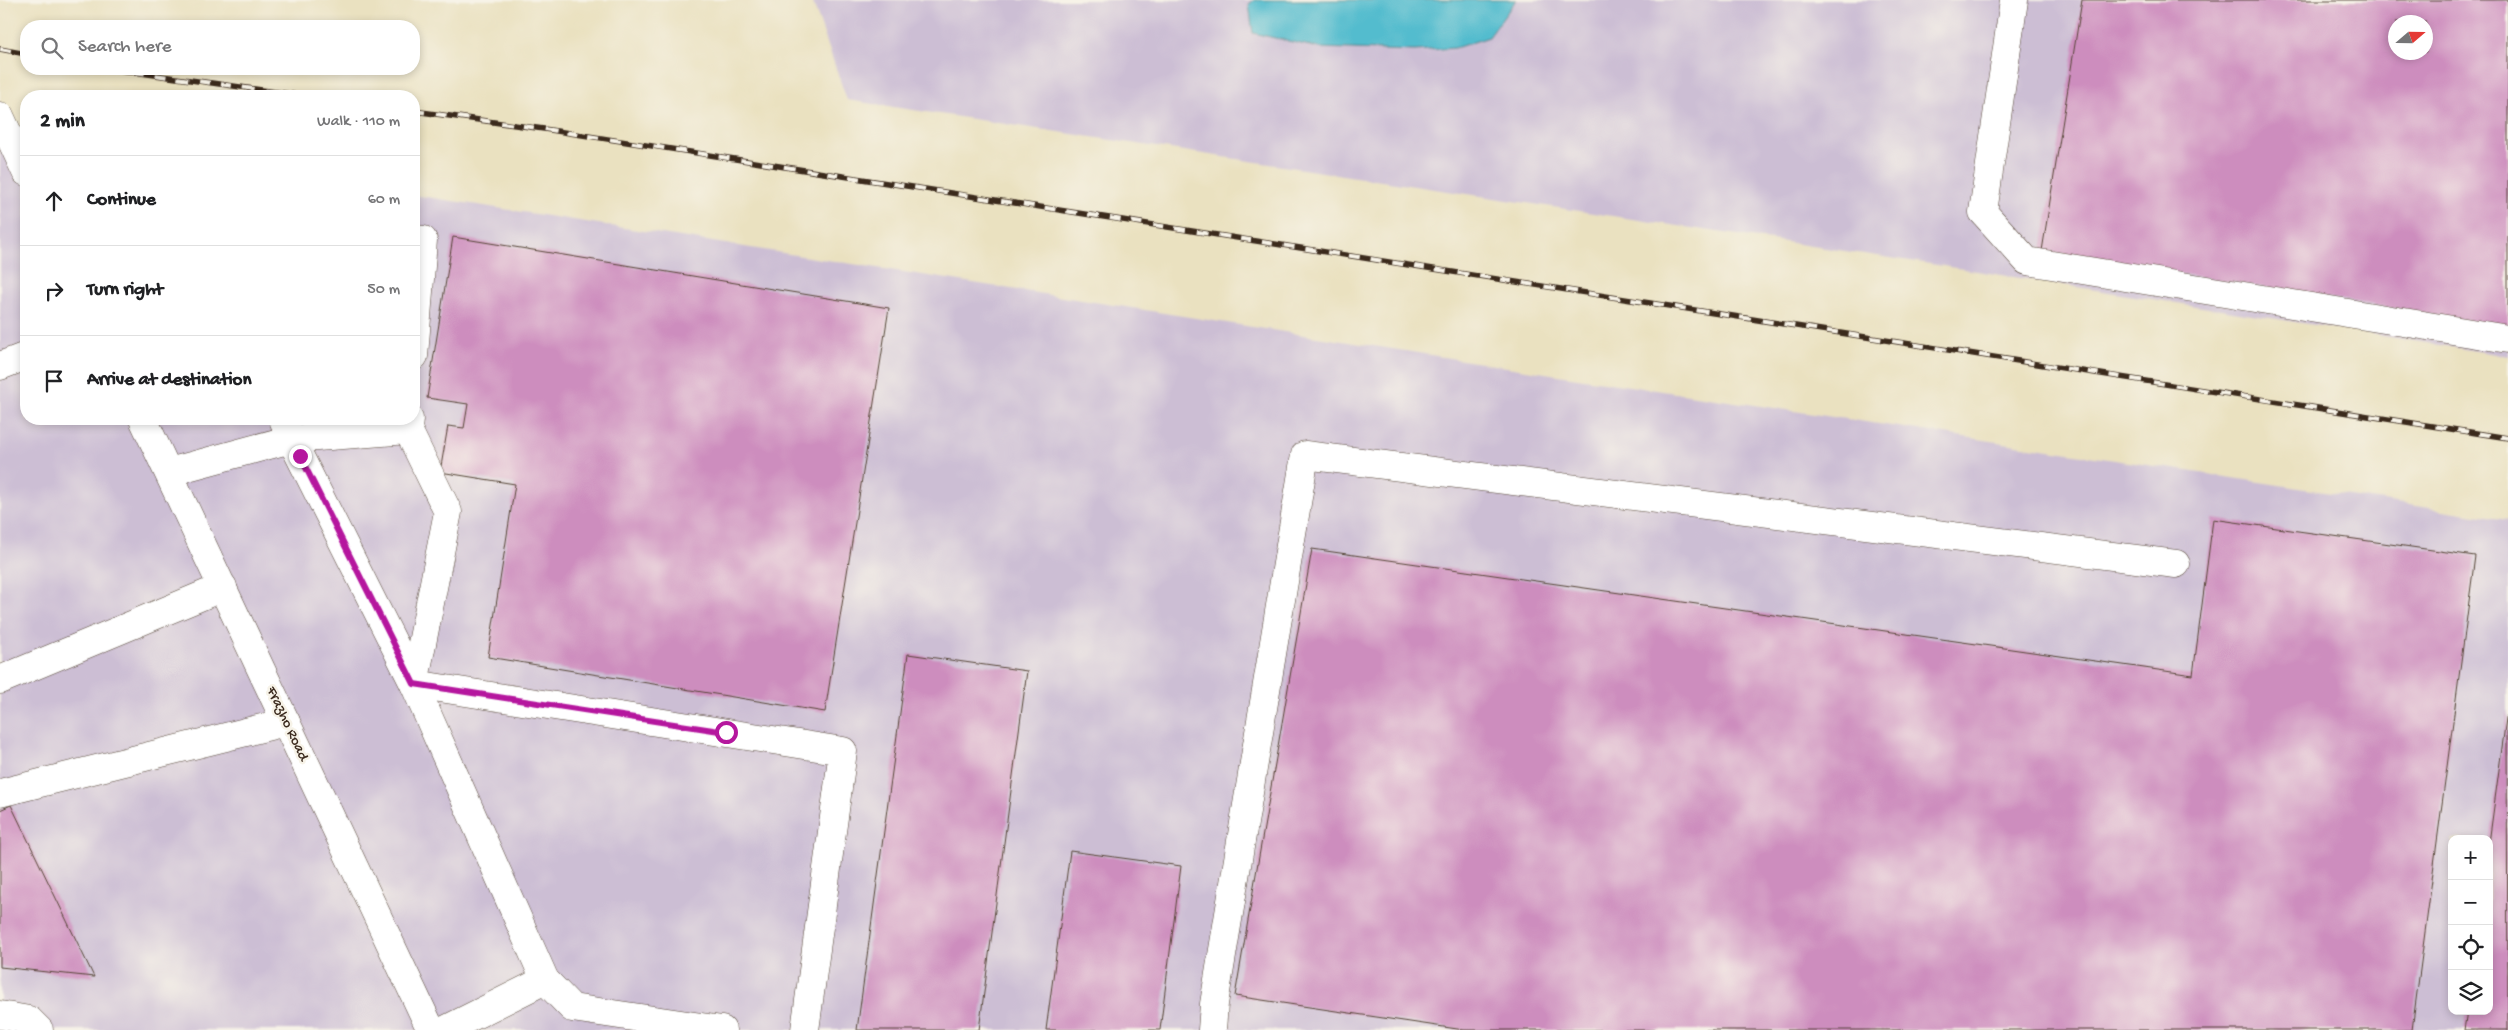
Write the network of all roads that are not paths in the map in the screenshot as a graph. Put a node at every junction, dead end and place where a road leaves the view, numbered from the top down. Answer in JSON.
{"nodes":[{"id":1,"x":2014,"y":0,"type":"edge"},
{"id":2,"x":0,"y":116,"type":"edge"},
{"id":3,"x":20,"y":159,"type":"edge"},
{"id":4,"x":420,"y":239,"type":"edge"},
{"id":5,"x":420,"y":279,"type":"edge"},
{"id":6,"x":2508,"y":339,"type":"edge"},
{"id":7,"x":20,"y":358,"type":"edge"},
{"id":8,"x":0,"y":366,"type":"edge"},
{"id":9,"x":146,"y":425,"type":"edge"},
{"id":10,"x":385,"y":425,"type":"edge"},
{"id":11,"x":409,"y":425,"type":"edge"},
{"id":12,"x":287,"y":429,"type":"edge"},
{"id":13,"x":169,"y":472,"type":"junction"},
{"id":14,"x":2176,"y":564,"type":"dead end"},
{"id":15,"x":223,"y":587,"type":"junction"},
{"id":16,"x":0,"y":680,"type":"edge"},
{"id":17,"x":414,"y":684,"type":"junction"},
{"id":18,"x":286,"y":722,"type":"junction"},
{"id":19,"x":0,"y":792,"type":"edge"},
{"id":20,"x":545,"y":980,"type":"junction"},
{"id":21,"x":0,"y":1015,"type":"edge"},
{"id":22,"x":39,"y":1030,"type":"edge"},
{"id":23,"x":431,"y":1030,"type":"edge"},
{"id":24,"x":445,"y":1030,"type":"edge"},
{"id":25,"x":722,"y":1030,"type":"edge"},
{"id":26,"x":805,"y":1030,"type":"edge"},
{"id":27,"x":1212,"y":1030,"type":"edge"}],
"edges":[{"from":1,"to":6,"type":"street"},
{"from":2,"to":3,"type":"street"},
{"from":4,"to":5,"type":"street"},
{"from":7,"to":8,"type":"street"},
{"from":9,"to":13,"type":"street","name":"Frazho Road"},
{"from":10,"to":12,"type":"street"},
{"from":11,"to":17,"type":"street"},
{"from":12,"to":13,"type":"street"},
{"from":12,"to":17,"type":"street"},
{"from":13,"to":15,"type":"street","name":"Frazho Road"},
{"from":14,"to":27,"type":"street"},
{"from":15,"to":16,"type":"street"},
{"from":15,"to":18,"type":"street","name":"Frazho Road"},
{"from":17,"to":20,"type":"street"},
{"from":17,"to":26,"type":"street"},
{"from":18,"to":19,"type":"street"},
{"from":18,"to":23,"type":"street","name":"Frazho Road"},
{"from":20,"to":24,"type":"street"},
{"from":20,"to":25,"type":"street"},
{"from":21,"to":22,"type":"street"}]}
